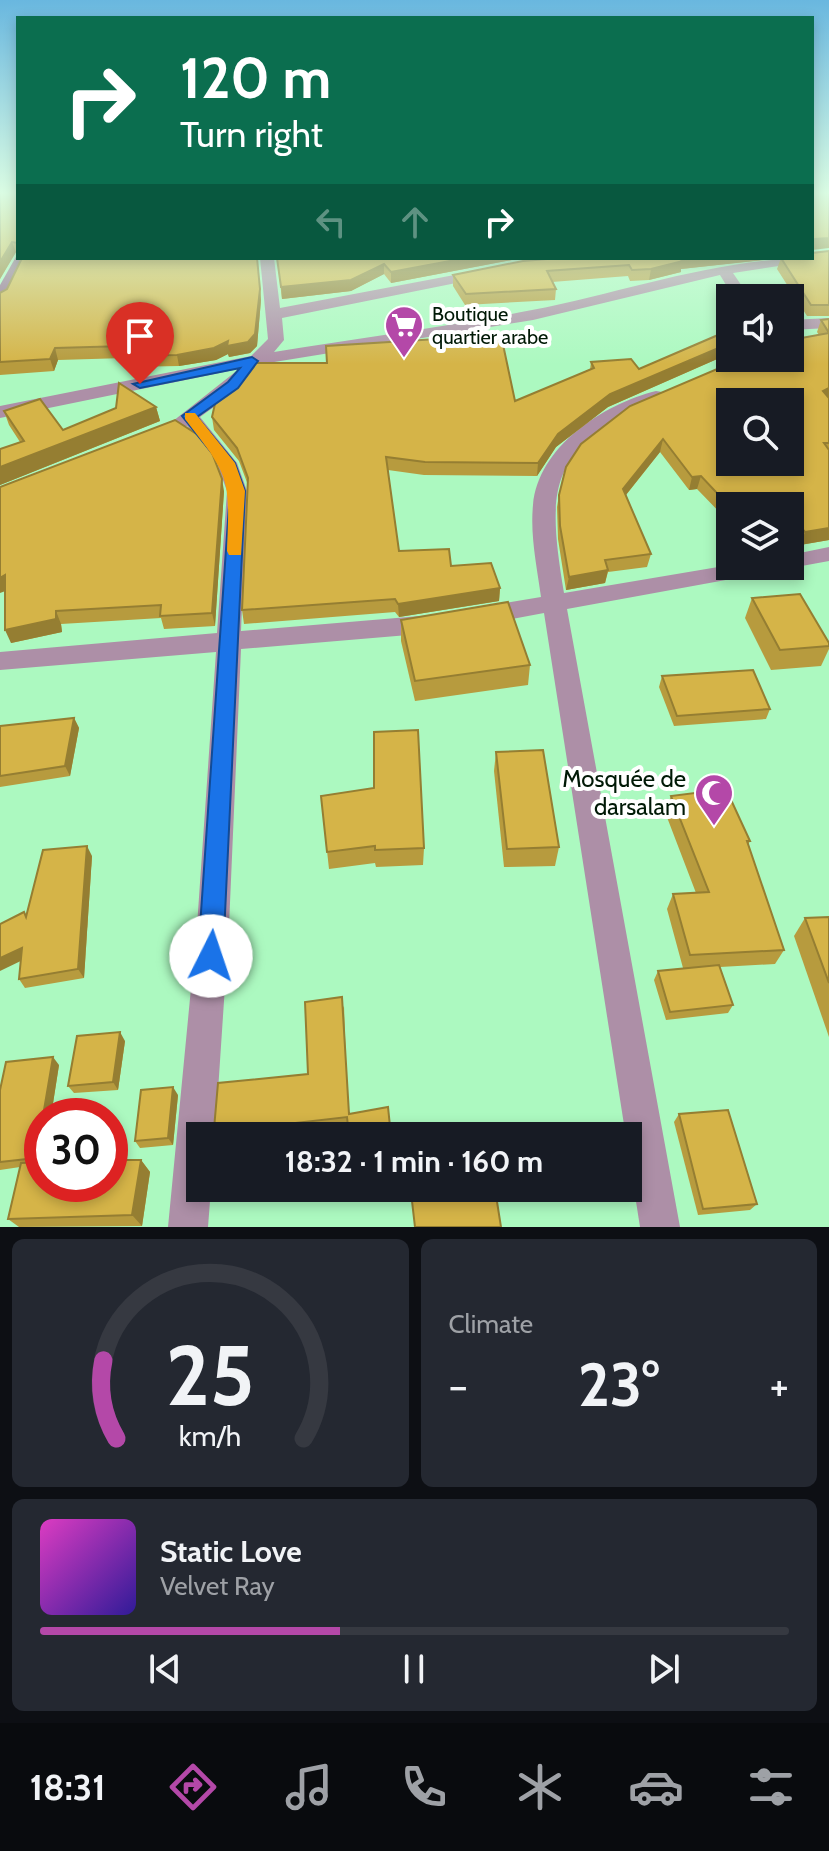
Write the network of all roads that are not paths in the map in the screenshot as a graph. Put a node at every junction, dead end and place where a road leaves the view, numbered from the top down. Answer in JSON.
{"nodes":[{"id":1,"x":21,"y":260,"type":"edge"},
{"id":2,"x":267,"y":260,"type":"edge"},
{"id":3,"x":792,"y":260,"type":"edge"},
{"id":4,"x":508,"y":268,"type":"edge"},
{"id":5,"x":724,"y":270,"type":"junction"},
{"id":6,"x":733,"y":284,"type":"edge"},
{"id":7,"x":0,"y":299,"type":"edge"},
{"id":8,"x":276,"y":314,"type":"junction"},
{"id":9,"x":829,"y":323,"type":"edge"},
{"id":10,"x":804,"y":324,"type":"edge"},
{"id":11,"x":252,"y":361,"type":"junction"},
{"id":12,"x":676,"y":387,"type":"edge"},
{"id":13,"x":0,"y":412,"type":"edge"},
{"id":14,"x":189,"y":416,"type":"junction"},
{"id":15,"x":162,"y":431,"type":"edge"},
{"id":16,"x":829,"y":554,"type":"edge"},
{"id":17,"x":804,"y":560,"type":"edge"},
{"id":18,"x":716,"y":576,"type":"edge"},
{"id":19,"x":554,"y":604,"type":"junction"},
{"id":20,"x":231,"y":641,"type":"junction"},
{"id":21,"x":0,"y":661,"type":"edge"},
{"id":22,"x":188,"y":1227,"type":"edge"},
{"id":23,"x":660,"y":1227,"type":"edge"}],
"edges":[{"from":1,"to":7,"type":"street"},
{"from":2,"to":8,"type":"street"},
{"from":3,"to":5,"type":"street"},
{"from":4,"to":8,"type":"street"},
{"from":5,"to":6,"type":"street"},
{"from":5,"to":11,"type":"street"},
{"from":8,"to":11,"type":"street"},
{"from":9,"to":10,"type":"street"},
{"from":11,"to":13,"type":"street"},
{"from":11,"to":14,"type":"street"},
{"from":12,"to":19,"type":"street"},
{"from":14,"to":15,"type":"street"},
{"from":14,"to":20,"type":"street"},
{"from":16,"to":17,"type":"street"},
{"from":18,"to":19,"type":"street"},
{"from":19,"to":20,"type":"street"},
{"from":19,"to":23,"type":"street"},
{"from":20,"to":21,"type":"street"},
{"from":20,"to":22,"type":"street"}]}
